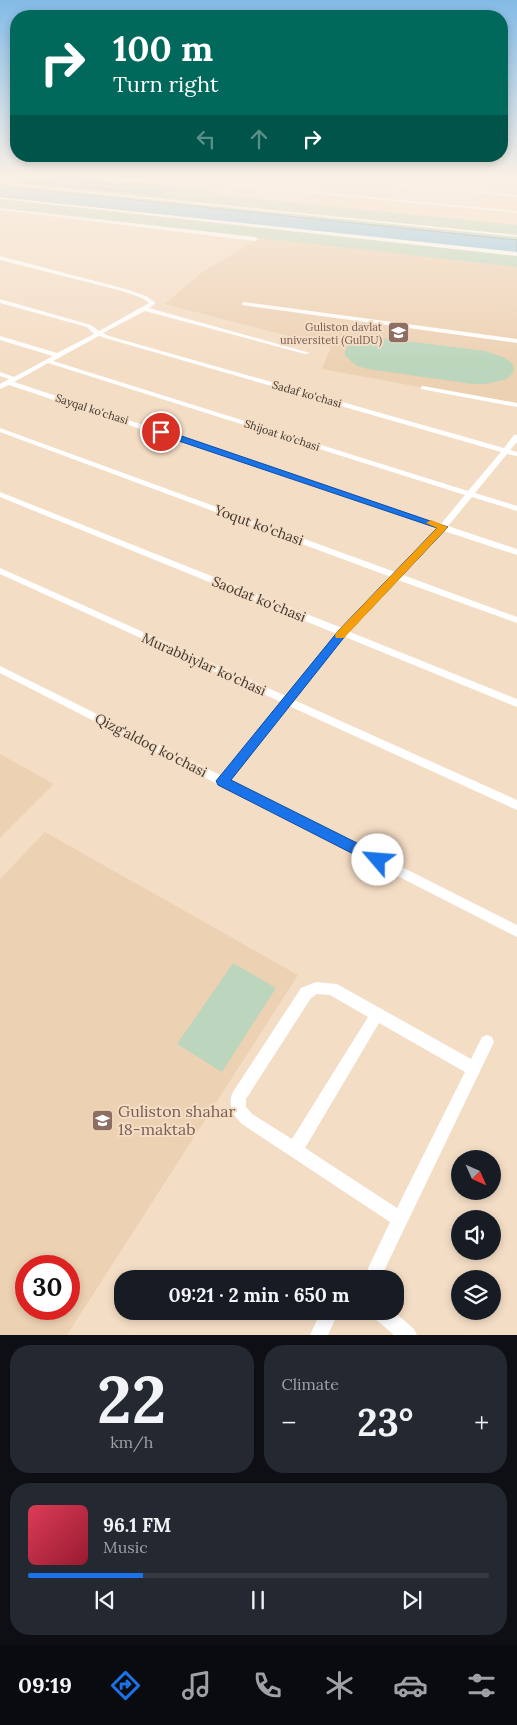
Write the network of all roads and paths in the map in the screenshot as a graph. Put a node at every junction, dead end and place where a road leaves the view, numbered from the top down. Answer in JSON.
{"nodes":[{"id":1,"x":392,"y":240,"type":"edge"},
{"id":2,"x":517,"y":254,"type":"edge"},
{"id":3,"x":0,"y":258,"type":"edge"},
{"id":4,"x":0,"y":301,"type":"edge"},
{"id":5,"x":244,"y":304,"type":"dead end"},
{"id":6,"x":144,"y":310,"type":"junction"},
{"id":7,"x":97,"y":333,"type":"junction"},
{"id":8,"x":0,"y":338,"type":"edge"},
{"id":9,"x":517,"y":341,"type":"edge"},
{"id":10,"x":307,"y":353,"type":"dead end"},
{"id":11,"x":56,"y":355,"type":"junction"},
{"id":12,"x":47,"y":361,"type":"junction"},
{"id":13,"x":0,"y":374,"type":"edge"},
{"id":14,"x":11,"y":380,"type":"junction"},
{"id":15,"x":0,"y":386,"type":"edge"},
{"id":16,"x":423,"y":388,"type":"dead end"},
{"id":17,"x":517,"y":405,"type":"edge"},
{"id":18,"x":0,"y":430,"type":"edge"},
{"id":19,"x":517,"y":437,"type":"edge"},
{"id":20,"x":506,"y":451,"type":"junction"},
{"id":21,"x":517,"y":454,"type":"edge"},
{"id":22,"x":0,"y":494,"type":"edge"},
{"id":23,"x":470,"y":494,"type":"junction"},
{"id":24,"x":517,"y":509,"type":"edge"},
{"id":25,"x":443,"y":527,"type":"junction"},
{"id":26,"x":517,"y":552,"type":"edge"},
{"id":27,"x":0,"y":572,"type":"edge"},
{"id":28,"x":396,"y":575,"type":"junction"},
{"id":29,"x":517,"y":620,"type":"edge"},
{"id":30,"x":342,"y":633,"type":"junction"},
{"id":31,"x":0,"y":669,"type":"edge"},
{"id":32,"x":286,"y":701,"type":"junction"},
{"id":33,"x":517,"y":703,"type":"edge"},
{"id":34,"x":222,"y":781,"type":"junction"},
{"id":35,"x":517,"y":805,"type":"edge"},
{"id":36,"x":517,"y":931,"type":"edge"},
{"id":37,"x":377,"y":1014,"type":"junction"},
{"id":38,"x":487,"y":1042,"type":"dead end"},
{"id":39,"x":474,"y":1069,"type":"junction"},
{"id":40,"x":295,"y":1150,"type":"junction"},
{"id":41,"x":400,"y":1219,"type":"junction"},
{"id":42,"x":375,"y":1270,"type":"edge"},
{"id":43,"x":326,"y":1320,"type":"edge"},
{"id":44,"x":389,"y":1320,"type":"edge"},
{"id":45,"x":319,"y":1335,"type":"edge"},
{"id":46,"x":408,"y":1335,"type":"edge"}],
"edges":[{"from":1,"to":2,"type":"street"},
{"from":3,"to":6,"type":"street"},
{"from":4,"to":7,"type":"street"},
{"from":5,"to":9,"type":"street"},
{"from":6,"to":7,"type":"street"},
{"from":6,"to":10,"type":"street"},
{"from":7,"to":11,"type":"street"},
{"from":7,"to":20,"type":"street","name":"Sadaf ko'chasi"},
{"from":8,"to":11,"type":"street"},
{"from":11,"to":12,"type":"street"},
{"from":12,"to":14,"type":"street"},
{"from":12,"to":23,"type":"street","name":"Shijoat ko'chasi"},
{"from":13,"to":14,"type":"street"},
{"from":14,"to":15,"type":"street"},
{"from":14,"to":25,"type":"street","name":"Sayqal ko'chasi"},
{"from":16,"to":17,"type":"street"},
{"from":18,"to":28,"type":"street","name":"Yoqut ko'chasi"},
{"from":19,"to":20,"type":"street"},
{"from":20,"to":21,"type":"street","name":"Sadaf ko'chasi"},
{"from":20,"to":23,"type":"street"},
{"from":22,"to":30,"type":"street","name":"Saodat ko'chasi"},
{"from":23,"to":24,"type":"street","name":"Shijoat ko'chasi"},
{"from":23,"to":25,"type":"street"},
{"from":25,"to":26,"type":"street","name":"Sayqal ko'chasi"},
{"from":25,"to":28,"type":"street"},
{"from":27,"to":32,"type":"street","name":"Murabbiylar ko'chasi"},
{"from":28,"to":29,"type":"street","name":"Yoqut ko'chasi"},
{"from":28,"to":30,"type":"street"},
{"from":30,"to":32,"type":"street"},
{"from":30,"to":33,"type":"street","name":"Saodat ko'chasi"},
{"from":31,"to":34,"type":"street","name":"Qizg'aldoq ko'chasi"},
{"from":32,"to":34,"type":"street"},
{"from":32,"to":35,"type":"street","name":"Murabbiylar ko'chasi"},
{"from":34,"to":36,"type":"street","name":"Qizg'aldoq ko'chasi"},
{"from":37,"to":39,"type":"street"},
{"from":37,"to":40,"type":"street"},
{"from":37,"to":40,"type":"street"},
{"from":38,"to":39,"type":"street"},
{"from":39,"to":41,"type":"street"},
{"from":40,"to":41,"type":"street"},
{"from":41,"to":42,"type":"street"},
{"from":43,"to":45,"type":"street"},
{"from":44,"to":46,"type":"street"}]}
